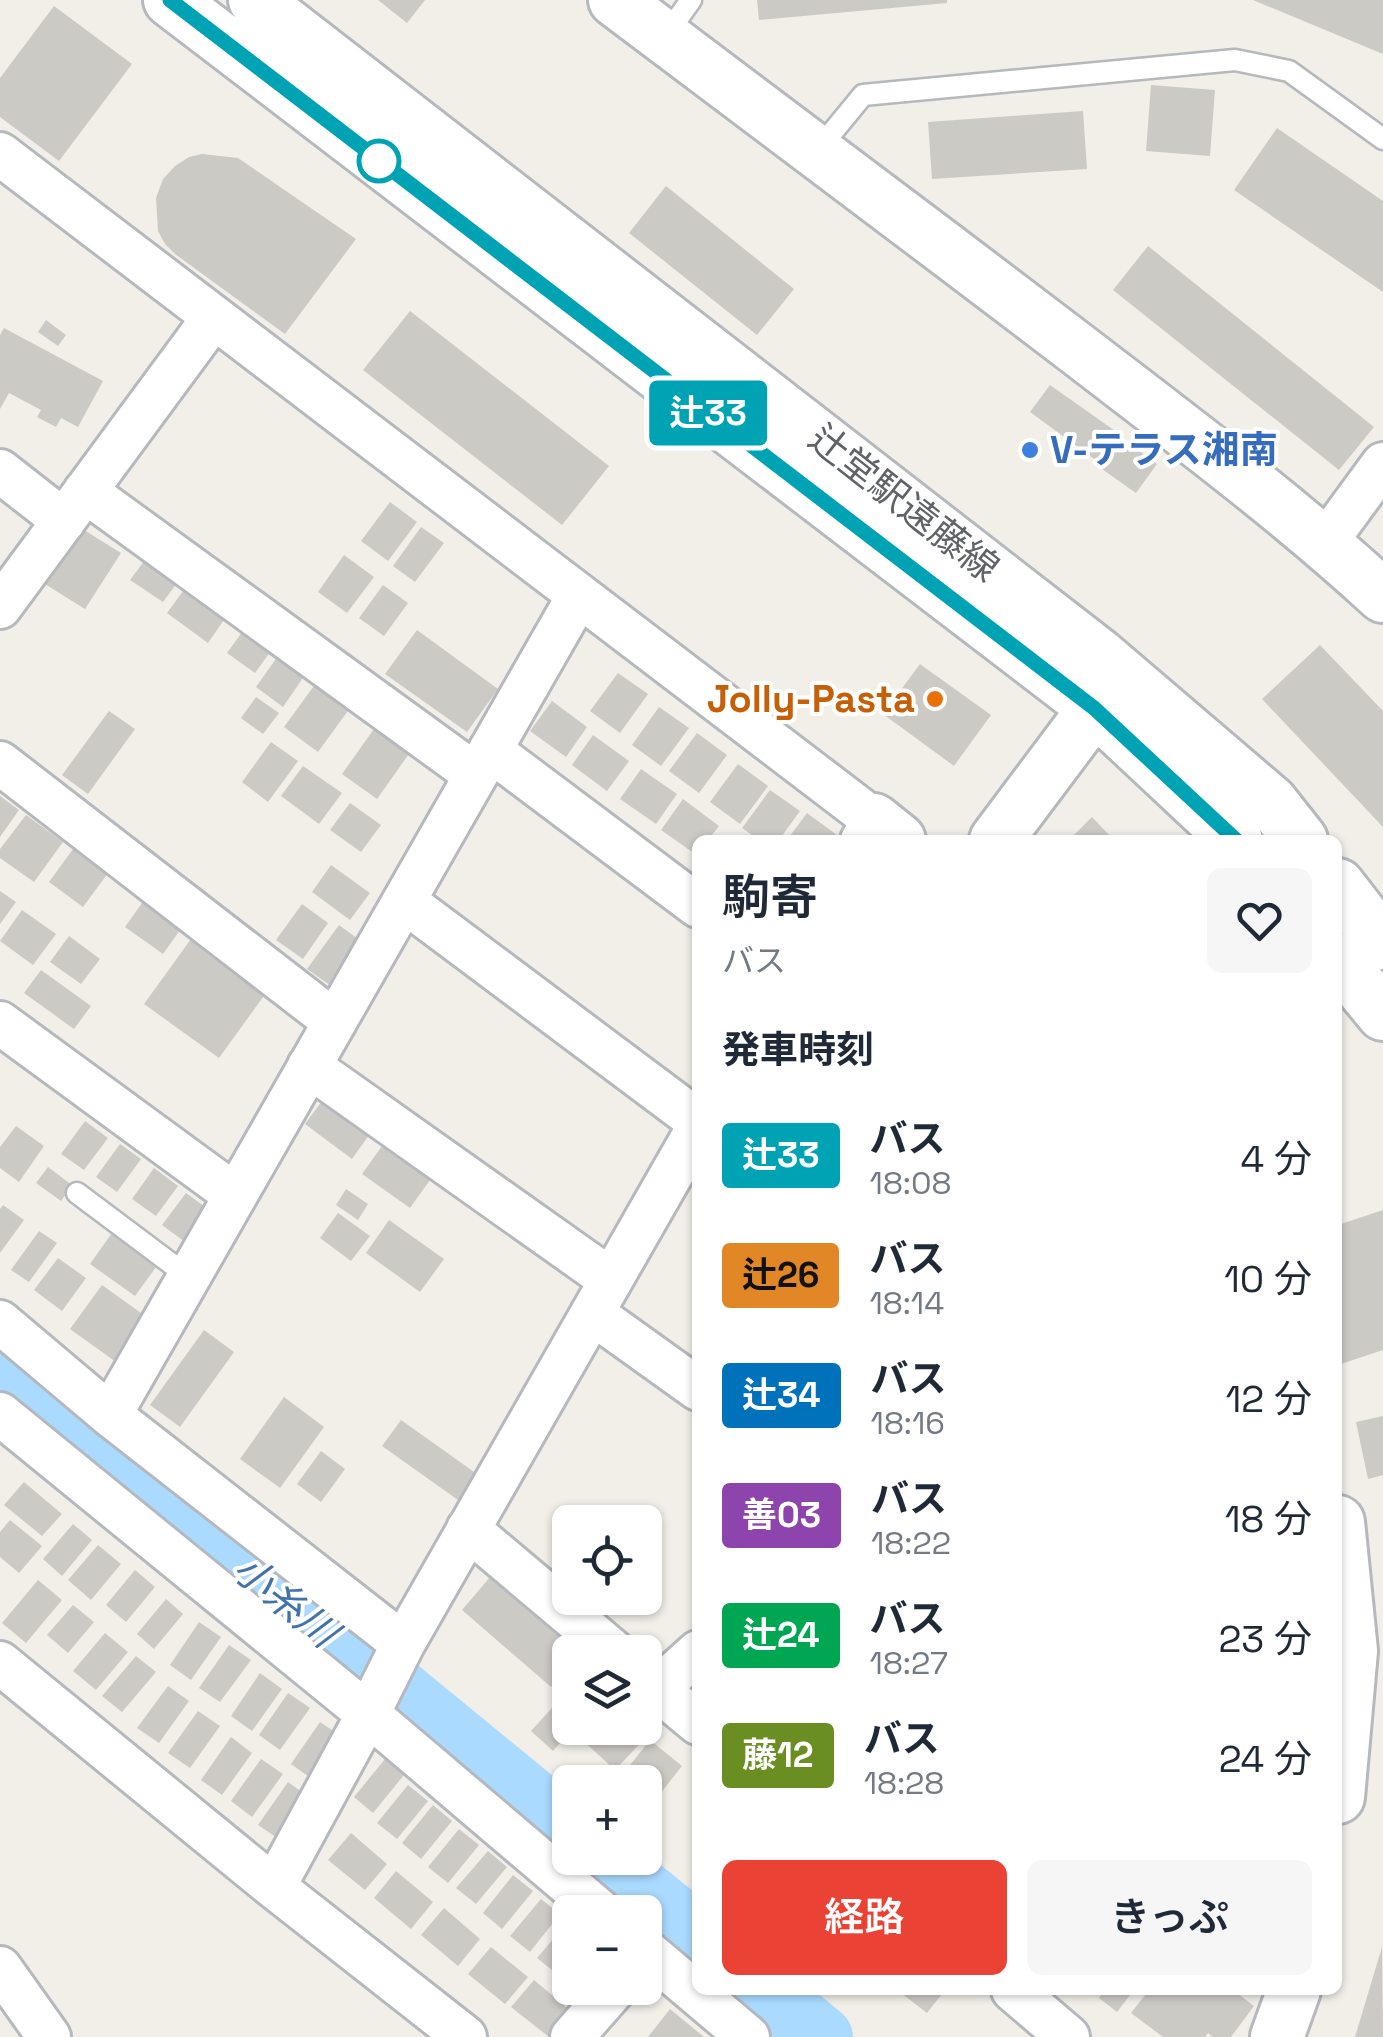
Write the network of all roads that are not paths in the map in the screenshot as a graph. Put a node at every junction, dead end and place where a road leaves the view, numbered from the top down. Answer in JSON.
{"nodes":[{"id":1,"x":170,"y":0,"type":"edge"},
{"id":2,"x":254,"y":0,"type":"edge"},
{"id":3,"x":615,"y":0,"type":"edge"},
{"id":4,"x":678,"y":19,"type":"edge"},
{"id":5,"x":223,"y":42,"type":"junction"},
{"id":6,"x":1383,"y":139,"type":"edge"},
{"id":7,"x":817,"y":150,"type":"junction"},
{"id":8,"x":0,"y":154,"type":"edge"},
{"id":9,"x":214,"y":317,"type":"junction"},
{"id":10,"x":1383,"y":464,"type":"edge"},
{"id":11,"x":0,"y":471,"type":"edge"},
{"id":12,"x":74,"y":506,"type":"junction"},
{"id":13,"x":1325,"y":543,"type":"junction"},
{"id":14,"x":579,"y":595,"type":"junction"},
{"id":15,"x":1383,"y":596,"type":"edge"},
{"id":16,"x":0,"y":607,"type":"edge"},
{"id":17,"x":1094,"y":708,"type":"junction"},
{"id":18,"x":0,"y":763,"type":"edge"},
{"id":19,"x":483,"y":763,"type":"junction"},
{"id":20,"x":878,"y":833,"type":"edge"},
{"id":21,"x":1000,"y":835,"type":"edge"},
{"id":22,"x":1231,"y":835,"type":"edge"},
{"id":23,"x":1298,"y":835,"type":"edge"},
{"id":24,"x":1342,"y":891,"type":"edge"},
{"id":25,"x":404,"y":901,"type":"junction"},
{"id":26,"x":692,"y":902,"type":"edge"},
{"id":27,"x":1383,"y":943,"type":"edge"},
{"id":28,"x":1342,"y":964,"type":"edge"},
{"id":29,"x":1383,"y":1014,"type":"edge"},
{"id":30,"x":334,"y":1022,"type":"junction"},
{"id":31,"x":0,"y":1023,"type":"edge"},
{"id":32,"x":310,"y":1066,"type":"junction"},
{"id":33,"x":692,"y":1119,"type":"edge"},
{"id":34,"x":692,"y":1135,"type":"edge"},
{"id":35,"x":77,"y":1193,"type":"dead end"},
{"id":36,"x":235,"y":1195,"type":"junction"},
{"id":37,"x":188,"y":1277,"type":"junction"},
{"id":38,"x":602,"y":1296,"type":"junction"},
{"id":39,"x":0,"y":1322,"type":"edge"},
{"id":40,"x":47,"y":1361,"type":"junction"},
{"id":41,"x":692,"y":1383,"type":"edge"},
{"id":42,"x":110,"y":1415,"type":"junction"},
{"id":43,"x":4,"y":1426,"type":"edge"},
{"id":44,"x":468,"y":1529,"type":"junction"},
{"id":45,"x":1342,"y":1559,"type":"edge"},
{"id":46,"x":594,"y":1635,"type":"edge"},
{"id":47,"x":402,"y":1644,"type":"junction"},
{"id":48,"x":692,"y":1656,"type":"edge"},
{"id":49,"x":0,"y":1663,"type":"edge"},
{"id":50,"x":662,"y":1677,"type":"edge"},
{"id":51,"x":662,"y":1693,"type":"edge"},
{"id":52,"x":368,"y":1714,"type":"junction"},
{"id":53,"x":692,"y":1718,"type":"edge"},
{"id":54,"x":1342,"y":1756,"type":"edge"},
{"id":55,"x":274,"y":1887,"type":"junction"},
{"id":56,"x":581,"y":1895,"type":"edge"},
{"id":57,"x":662,"y":1965,"type":"edge"},
{"id":58,"x":0,"y":1968,"type":"edge"},
{"id":59,"x":692,"y":1990,"type":"edge"},
{"id":60,"x":698,"y":1995,"type":"edge"},
{"id":61,"x":1019,"y":1995,"type":"edge"},
{"id":62,"x":1292,"y":1995,"type":"edge"},
{"id":63,"x":599,"y":2005,"type":"edge"},
{"id":64,"x":50,"y":2037,"type":"edge"},
{"id":65,"x":465,"y":2037,"type":"edge"},
{"id":66,"x":572,"y":2037,"type":"edge"},
{"id":67,"x":748,"y":2037,"type":"edge"},
{"id":68,"x":1068,"y":2037,"type":"edge"},
{"id":69,"x":1276,"y":2037,"type":"edge"}],
"edges":[{"from":1,"to":5,"type":"street","name":"辻堂駅遠藤線"},
{"from":2,"to":5,"type":"street"},
{"from":2,"to":23,"type":"street","name":"辻堂駅遠藤線"},
{"from":3,"to":4,"type":"street"},
{"from":4,"to":7,"type":"street"},
{"from":5,"to":17,"type":"street","name":"辻堂駅遠藤線"},
{"from":6,"to":7,"type":"lane"},
{"from":7,"to":13,"type":"street"},
{"from":8,"to":9,"type":"street"},
{"from":9,"to":12,"type":"street"},
{"from":9,"to":14,"type":"street"},
{"from":10,"to":13,"type":"street"},
{"from":11,"to":12,"type":"street"},
{"from":12,"to":16,"type":"street"},
{"from":12,"to":19,"type":"street"},
{"from":13,"to":15,"type":"street"},
{"from":14,"to":19,"type":"street"},
{"from":14,"to":20,"type":"street"},
{"from":17,"to":21,"type":"street"},
{"from":17,"to":22,"type":"street","name":"辻堂駅遠藤線"},
{"from":18,"to":30,"type":"street"},
{"from":19,"to":25,"type":"street"},
{"from":19,"to":26,"type":"street"},
{"from":24,"to":27,"type":"street"},
{"from":25,"to":30,"type":"street"},
{"from":25,"to":33,"type":"street"},
{"from":28,"to":29,"type":"street"},
{"from":30,"to":32,"type":"street"},
{"from":31,"to":36,"type":"street"},
{"from":32,"to":36,"type":"street"},
{"from":32,"to":38,"type":"street"},
{"from":34,"to":38,"type":"street"},
{"from":35,"to":37,"type":"lane"},
{"from":36,"to":37,"type":"street"},
{"from":37,"to":42,"type":"street"},
{"from":38,"to":41,"type":"street"},
{"from":38,"to":44,"type":"street"},
{"from":39,"to":40,"type":"street"},
{"from":40,"to":42,"type":"street"},
{"from":40,"to":43,"type":"street"},
{"from":42,"to":47,"type":"street"},
{"from":43,"to":52,"type":"street"},
{"from":44,"to":46,"type":"street"},
{"from":44,"to":47,"type":"street"},
{"from":45,"to":54,"type":"street"},
{"from":47,"to":52,"type":"street"},
{"from":48,"to":50,"type":"street"},
{"from":49,"to":55,"type":"street"},
{"from":51,"to":53,"type":"street"},
{"from":52,"to":55,"type":"street"},
{"from":52,"to":56,"type":"street"},
{"from":55,"to":65,"type":"street"},
{"from":57,"to":59,"type":"street"},
{"from":58,"to":64,"type":"street"},
{"from":60,"to":67,"type":"street"},
{"from":61,"to":68,"type":"street"},
{"from":62,"to":69,"type":"street"},
{"from":63,"to":66,"type":"street"}]}
